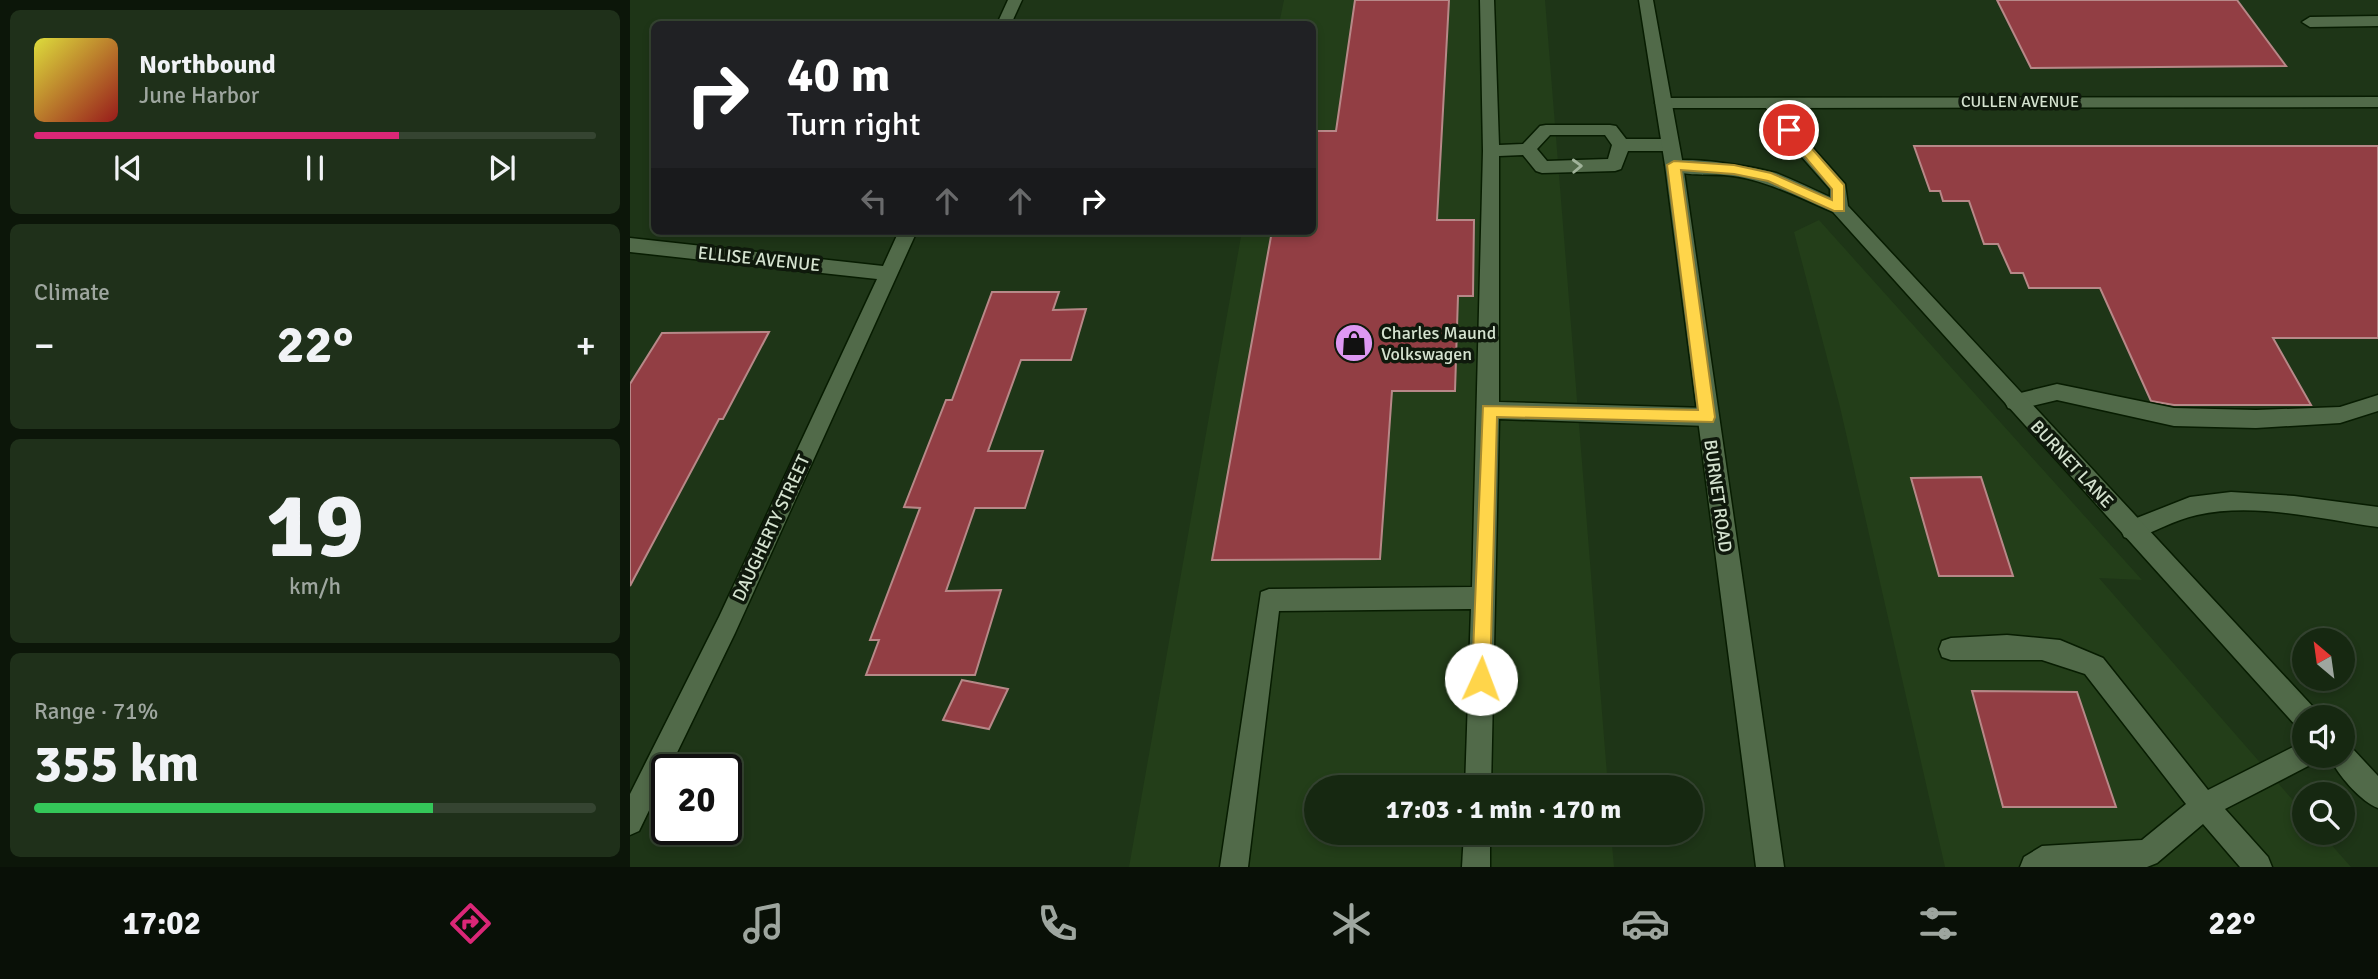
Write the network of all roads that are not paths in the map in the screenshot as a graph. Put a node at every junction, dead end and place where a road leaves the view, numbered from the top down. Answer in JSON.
{"nodes":[{"id":1,"x":1015,"y":0,"type":"edge"},
{"id":2,"x":1487,"y":0,"type":"edge"},
{"id":3,"x":1646,"y":0,"type":"edge"},
{"id":4,"x":1005,"y":21,"type":"edge"},
{"id":5,"x":2378,"y":21,"type":"edge"},
{"id":6,"x":2310,"y":22,"type":"dead end"},
{"id":7,"x":1770,"y":102,"type":"junction"},
{"id":8,"x":2378,"y":102,"type":"edge"},
{"id":9,"x":1663,"y":103,"type":"junction"},
{"id":10,"x":1621,"y":145,"type":"junction"},
{"id":11,"x":1528,"y":149,"type":"junction"},
{"id":12,"x":1491,"y":151,"type":"junction"},
{"id":13,"x":1672,"y":155,"type":"junction"},
{"id":14,"x":1839,"y":208,"type":"junction"},
{"id":15,"x":906,"y":235,"type":"edge"},
{"id":16,"x":630,"y":245,"type":"edge"},
{"id":17,"x":888,"y":273,"type":"junction"},
{"id":18,"x":2015,"y":402,"type":"junction"},
{"id":19,"x":2378,"y":402,"type":"edge"},
{"id":20,"x":1489,"y":410,"type":"junction"},
{"id":21,"x":1707,"y":417,"type":"junction"},
{"id":22,"x":2378,"y":517,"type":"edge"},
{"id":23,"x":2132,"y":530,"type":"junction"},
{"id":24,"x":1483,"y":598,"type":"junction"},
{"id":25,"x":1951,"y":649,"type":"dead end"},
{"id":26,"x":2294,"y":705,"type":"edge"},
{"id":27,"x":2292,"y":761,"type":"edge"},
{"id":28,"x":2353,"y":768,"type":"edge"},
{"id":29,"x":1478,"y":775,"type":"edge"},
{"id":30,"x":2378,"y":795,"type":"edge"},
{"id":31,"x":2204,"y":806,"type":"junction"},
{"id":32,"x":630,"y":822,"type":"edge"},
{"id":33,"x":1477,"y":845,"type":"edge"},
{"id":34,"x":1234,"y":867,"type":"edge"},
{"id":35,"x":1476,"y":867,"type":"edge"},
{"id":36,"x":1770,"y":867,"type":"edge"},
{"id":37,"x":2034,"y":867,"type":"edge"},
{"id":38,"x":2258,"y":867,"type":"edge"}],
"edges":[{"from":1,"to":4,"type":"street"},
{"from":2,"to":12,"type":"street"},
{"from":3,"to":9,"type":"street","name":"BURNET ROAD"},
{"from":5,"to":6,"type":"street"},
{"from":7,"to":8,"type":"street","name":"CULLEN AVENUE"},
{"from":7,"to":9,"type":"street","name":"CULLEN AVENUE"},
{"from":7,"to":14,"type":"street","name":"BURNET LANE"},
{"from":9,"to":13,"type":"street","name":"BURNET ROAD"},
{"from":10,"to":11,"type":"street"},
{"from":11,"to":10,"type":"street","one_way":true},
{"from":10,"to":13,"type":"street","name":"BURNET LANE"},
{"from":11,"to":12,"type":"street"},
{"from":12,"to":20,"type":"street"},
{"from":13,"to":14,"type":"street","name":"BURNET LANE"},
{"from":13,"to":21,"type":"street","name":"BURNET ROAD"},
{"from":14,"to":18,"type":"street","name":"BURNET LANE"},
{"from":15,"to":17,"type":"street","name":"DAUGHERTY STREET"},
{"from":16,"to":17,"type":"street","name":"ELLISE AVENUE"},
{"from":17,"to":32,"type":"street","name":"DAUGHERTY STREET"},
{"from":18,"to":19,"type":"street"},
{"from":18,"to":23,"type":"street","name":"BURNET LANE"},
{"from":20,"to":21,"type":"street"},
{"from":20,"to":24,"type":"street"},
{"from":21,"to":36,"type":"street","name":"BURNET ROAD"},
{"from":22,"to":23,"type":"street"},
{"from":23,"to":26,"type":"street","name":"BURNET LANE"},
{"from":24,"to":29,"type":"street"},
{"from":24,"to":34,"type":"street"},
{"from":25,"to":31,"type":"street"},
{"from":27,"to":31,"type":"street"},
{"from":28,"to":30,"type":"street"},
{"from":31,"to":37,"type":"street"},
{"from":31,"to":38,"type":"street"},
{"from":33,"to":35,"type":"street"}]}
